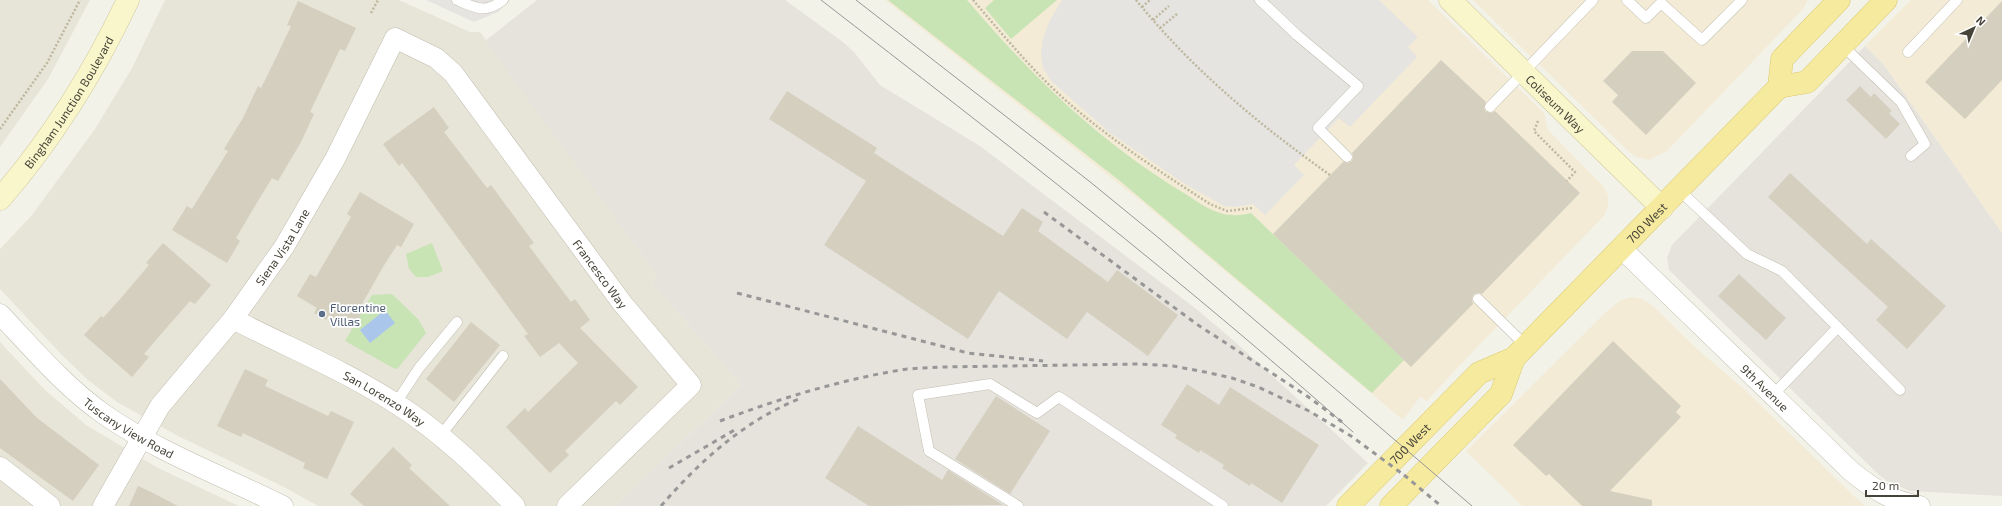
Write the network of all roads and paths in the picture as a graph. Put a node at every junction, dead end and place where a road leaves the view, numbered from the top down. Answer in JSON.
{"nodes":[{"id":1,"x":80,"y":0,"type":"edge"},
{"id":2,"x":128,"y":0,"type":"edge"},
{"id":3,"x":378,"y":0,"type":"edge"},
{"id":4,"x":458,"y":0,"type":"edge"},
{"id":5,"x":503,"y":0,"type":"edge"},
{"id":6,"x":973,"y":0,"type":"edge"},
{"id":7,"x":1136,"y":0,"type":"edge"},
{"id":8,"x":1150,"y":0,"type":"edge"},
{"id":9,"x":1260,"y":0,"type":"edge"},
{"id":10,"x":1450,"y":0,"type":"edge"},
{"id":11,"x":1593,"y":0,"type":"edge"},
{"id":12,"x":1627,"y":0,"type":"edge"},
{"id":13,"x":1742,"y":0,"type":"edge"},
{"id":14,"x":1839,"y":0,"type":"edge"},
{"id":15,"x":1886,"y":0,"type":"edge"},
{"id":16,"x":1957,"y":0,"type":"edge"},
{"id":17,"x":1169,"y":6,"type":"dead end"},
{"id":18,"x":1142,"y":7,"type":"junction"},
{"id":19,"x":371,"y":13,"type":"dead end"},
{"id":20,"x":1177,"y":14,"type":"dead end"},
{"id":21,"x":1153,"y":20,"type":"junction"},
{"id":22,"x":1160,"y":28,"type":"junction"},
{"id":23,"x":395,"y":38,"type":"joint"},
{"id":24,"x":1842,"y":45,"type":"junction"},
{"id":25,"x":1908,"y":52,"type":"dead end"},
{"id":26,"x":1524,"y":72,"type":"junction"},
{"id":27,"x":1779,"y":87,"type":"junction"},
{"id":28,"x":1490,"y":107,"type":"dead end"},
{"id":29,"x":1538,"y":121,"type":"dead end"},
{"id":30,"x":0,"y":129,"type":"edge"},
{"id":31,"x":1911,"y":156,"type":"dead end"},
{"id":32,"x":1347,"y":157,"type":"dead end"},
{"id":33,"x":1330,"y":175,"type":"dead end"},
{"id":34,"x":1567,"y":181,"type":"dead end"},
{"id":35,"x":1679,"y":190,"type":"junction"},
{"id":36,"x":0,"y":199,"type":"edge"},
{"id":37,"x":1252,"y":208,"type":"dead end"},
{"id":38,"x":1662,"y":208,"type":"junction"},
{"id":39,"x":1622,"y":249,"type":"junction"},
{"id":40,"x":1478,"y":299,"type":"dead end"},
{"id":41,"x":0,"y":314,"type":"edge"},
{"id":42,"x":233,"y":319,"type":"junction"},
{"id":43,"x":457,"y":322,"type":"dead end"},
{"id":44,"x":1838,"y":327,"type":"junction"},
{"id":45,"x":1520,"y":352,"type":"junction"},
{"id":46,"x":503,"y":356,"type":"dead end"},
{"id":47,"x":1900,"y":390,"type":"dead end"},
{"id":48,"x":1772,"y":396,"type":"junction"},
{"id":49,"x":396,"y":403,"type":"junction"},
{"id":50,"x":441,"y":435,"type":"junction"},
{"id":51,"x":141,"y":437,"type":"junction"},
{"id":52,"x":3,"y":475,"type":"edge"},
{"id":53,"x":50,"y":506,"type":"edge"},
{"id":54,"x":103,"y":506,"type":"edge"},
{"id":55,"x":283,"y":506,"type":"edge"},
{"id":56,"x":515,"y":506,"type":"edge"},
{"id":57,"x":567,"y":506,"type":"edge"},
{"id":58,"x":1018,"y":506,"type":"edge"},
{"id":59,"x":1223,"y":506,"type":"edge"},
{"id":60,"x":1348,"y":506,"type":"edge"},
{"id":61,"x":1391,"y":506,"type":"edge"},
{"id":62,"x":1920,"y":506,"type":"edge"}],
"edges":[{"from":1,"to":30,"type":"path"},
{"from":2,"to":36,"type":"street","name":"Bingham Junction Boulevard"},
{"from":3,"to":19,"type":"path"},
{"from":4,"to":5,"type":"lane"},
{"from":6,"to":37,"type":"path"},
{"from":7,"to":18,"type":"path"},
{"from":8,"to":18,"type":"path"},
{"from":9,"to":32,"type":"lane"},
{"from":10,"to":26,"type":"street","name":"Coliseum Way"},
{"from":11,"to":26,"type":"lane"},
{"from":12,"to":13,"type":"lane"},
{"from":14,"to":27,"type":"main road"},
{"from":15,"to":24,"type":"main road"},
{"from":16,"to":25,"type":"lane"},
{"from":17,"to":21,"type":"path"},
{"from":18,"to":21,"type":"path"},
{"from":20,"to":22,"type":"path"},
{"from":21,"to":22,"type":"path"},
{"from":22,"to":33,"type":"path"},
{"from":23,"to":42,"type":"street","name":"Siena Vista Lane"},
{"from":23,"to":57,"type":"street","name":"Francesco Way"},
{"from":24,"to":27,"type":"main road"},
{"from":24,"to":31,"type":"lane"},
{"from":26,"to":28,"type":"lane"},
{"from":26,"to":38,"type":"street","name":"Coliseum Way"},
{"from":27,"to":35,"type":"main road","name":"700 West"},
{"from":29,"to":34,"type":"path"},
{"from":35,"to":38,"type":"main road","name":"700 West"},
{"from":35,"to":44,"type":"lane"},
{"from":38,"to":39,"type":"main road","name":"700 West"},
{"from":39,"to":45,"type":"main road","name":"700 West"},
{"from":39,"to":48,"type":"street","name":"9th Avenue"},
{"from":40,"to":45,"type":"lane"},
{"from":41,"to":51,"type":"street","name":"Tuscany View Road"},
{"from":42,"to":49,"type":"street","name":"San Lorenzo Way"},
{"from":42,"to":51,"type":"street","name":"Siena Vista Lane"},
{"from":43,"to":49,"type":"lane"},
{"from":44,"to":47,"type":"lane"},
{"from":44,"to":48,"type":"lane"},
{"from":45,"to":60,"type":"main road","name":"700 West"},
{"from":45,"to":61,"type":"main road","name":"700 West"},
{"from":46,"to":50,"type":"lane"},
{"from":48,"to":62,"type":"street","name":"9th Avenue"},
{"from":49,"to":50,"type":"street","name":"San Lorenzo Way"},
{"from":50,"to":56,"type":"street","name":"San Lorenzo Way"},
{"from":51,"to":54,"type":"street","name":"Siena Vista Lane"},
{"from":51,"to":55,"type":"street","name":"Tuscany View Road"},
{"from":52,"to":53,"type":"street"},
{"from":58,"to":59,"type":"lane"}]}
